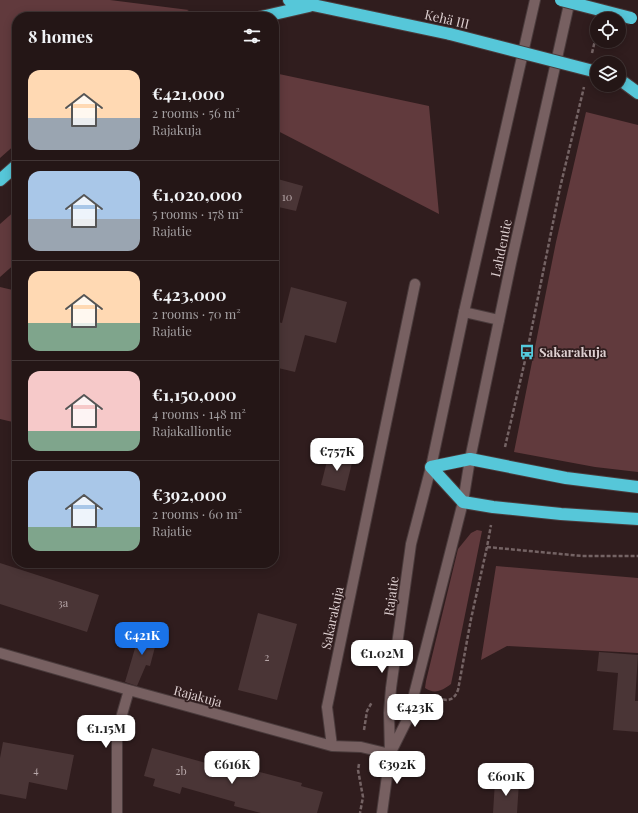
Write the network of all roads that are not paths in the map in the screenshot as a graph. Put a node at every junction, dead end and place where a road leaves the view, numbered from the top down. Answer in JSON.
{"nodes":[{"id":1,"x":289,"y":0,"type":"edge"},
{"id":2,"x":535,"y":0,"type":"edge"},
{"id":3,"x":561,"y":0,"type":"edge"},
{"id":4,"x":570,"y":0,"type":"edge"},
{"id":5,"x":314,"y":5,"type":"junction"},
{"id":6,"x":279,"y":13,"type":"edge"},
{"id":7,"x":636,"y":19,"type":"edge"},
{"id":8,"x":590,"y":70,"type":"edge"},
{"id":9,"x":626,"y":81,"type":"edge"},
{"id":10,"x":626,"y":84,"type":"edge"},
{"id":11,"x":638,"y":84,"type":"edge"},
{"id":12,"x":638,"y":93,"type":"edge"},
{"id":13,"x":12,"y":169,"type":"edge"},
{"id":14,"x":0,"y":180,"type":"edge"},
{"id":15,"x":415,"y":284,"type":"dead end"},
{"id":16,"x":464,"y":312,"type":"junction"},
{"id":17,"x":500,"y":320,"type":"junction"},
{"id":18,"x":470,"y":459,"type":"junction"},
{"id":19,"x":431,"y":467,"type":"junction"},
{"id":20,"x":638,"y":487,"type":"edge"},
{"id":21,"x":463,"y":502,"type":"junction"},
{"id":22,"x":638,"y":519,"type":"edge"},
{"id":23,"x":0,"y":653,"type":"edge"},
{"id":24,"x":130,"y":690,"type":"junction"},
{"id":25,"x":332,"y":746,"type":"junction"},
{"id":26,"x":390,"y":754,"type":"junction"},
{"id":27,"x":117,"y":813,"type":"edge"},
{"id":28,"x":382,"y":813,"type":"edge"}],
"edges":[{"from":1,"to":5,"type":"highway","name":"Kehä III"},
{"from":2,"to":16,"type":"street","name":"Lahdentie"},
{"from":3,"to":7,"type":"highway","bridge":true},
{"from":4,"to":17,"type":"street","name":"Lahdentie"},
{"from":5,"to":6,"type":"highway"},
{"from":5,"to":8,"type":"highway","name":"Kehä III","bridge":true},
{"from":9,"to":11,"type":"highway"},
{"from":10,"to":12,"type":"highway"},
{"from":13,"to":14,"type":"highway"},
{"from":15,"to":25,"type":"street","name":"Sakarakuja"},
{"from":16,"to":17,"type":"street"},
{"from":16,"to":19,"type":"street","name":"Lahdentie"},
{"from":17,"to":18,"type":"street","name":"Lahdentie"},
{"from":18,"to":19,"type":"highway"},
{"from":18,"to":20,"type":"highway"},
{"from":18,"to":21,"type":"street","name":"Lahdentie"},
{"from":19,"to":21,"type":"highway"},
{"from":19,"to":26,"type":"street","name":"Rajatie"},
{"from":21,"to":22,"type":"highway"},
{"from":21,"to":26,"type":"street","name":"Rajatie"},
{"from":23,"to":24,"type":"street","name":"Rajakuja"},
{"from":24,"to":25,"type":"street","name":"Rajakuja"},
{"from":24,"to":27,"type":"street"},
{"from":25,"to":26,"type":"street","name":"Rajakuja"},
{"from":26,"to":28,"type":"street","name":"Rajatie"}]}
